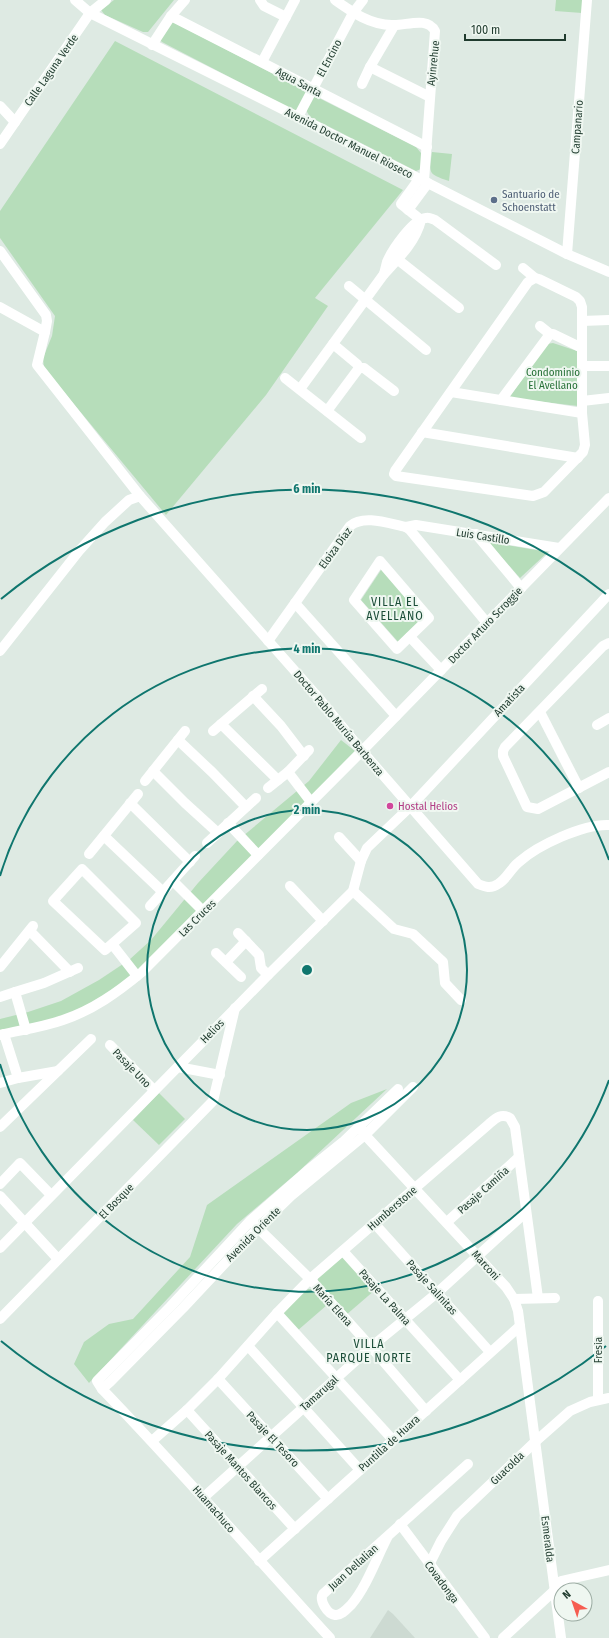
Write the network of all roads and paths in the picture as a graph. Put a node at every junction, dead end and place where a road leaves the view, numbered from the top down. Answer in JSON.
{"nodes":[{"id":1,"x":75,"y":0,"type":"edge"},
{"id":2,"x":106,"y":0,"type":"edge"},
{"id":3,"x":185,"y":0,"type":"edge"},
{"id":4,"x":260,"y":0,"type":"edge"},
{"id":5,"x":295,"y":0,"type":"edge"},
{"id":6,"x":335,"y":0,"type":"edge"},
{"id":7,"x":363,"y":0,"type":"edge"},
{"id":8,"x":587,"y":0,"type":"edge"},
{"id":9,"x":90,"y":13,"type":"junction"},
{"id":10,"x":353,"y":13,"type":"junction"},
{"id":11,"x":171,"y":16,"type":"junction"},
{"id":12,"x":286,"y":17,"type":"junction"},
{"id":13,"x":394,"y":26,"type":"junction"},
{"id":14,"x":152,"y":45,"type":"junction"},
{"id":15,"x":262,"y":62,"type":"junction"},
{"id":16,"x":370,"y":67,"type":"junction"},
{"id":17,"x":362,"y":84,"type":"dead end"},
{"id":18,"x":312,"y":90,"type":"junction"},
{"id":19,"x":430,"y":97,"type":"junction"},
{"id":20,"x":0,"y":106,"type":"edge"},
{"id":21,"x":298,"y":117,"type":"junction"},
{"id":22,"x":15,"y":122,"type":"junction"},
{"id":23,"x":0,"y":144,"type":"edge"},
{"id":24,"x":427,"y":147,"type":"junction"},
{"id":25,"x":424,"y":181,"type":"junction"},
{"id":26,"x":421,"y":220,"type":"junction"},
{"id":27,"x":0,"y":250,"type":"edge"},
{"id":28,"x":567,"y":254,"type":"junction"},
{"id":29,"x":397,"y":259,"type":"junction"},
{"id":30,"x":496,"y":265,"type":"dead end"},
{"id":31,"x":523,"y":268,"type":"dead end"},
{"id":32,"x":609,"y":272,"type":"edge"},
{"id":33,"x":384,"y":274,"type":"junction"},
{"id":34,"x":535,"y":278,"type":"junction"},
{"id":35,"x":349,"y":286,"type":"dead end"},
{"id":36,"x":365,"y":299,"type":"junction"},
{"id":37,"x":0,"y":307,"type":"edge"},
{"id":38,"x":459,"y":308,"type":"dead end"},
{"id":39,"x":609,"y":320,"type":"edge"},
{"id":40,"x":582,"y":322,"type":"junction"},
{"id":41,"x":540,"y":326,"type":"dead end"},
{"id":42,"x":45,"y":332,"type":"junction"},
{"id":43,"x":550,"y":334,"type":"junction"},
{"id":44,"x":333,"y":344,"type":"junction"},
{"id":45,"x":582,"y":348,"type":"junction"},
{"id":46,"x":426,"y":350,"type":"dead end"},
{"id":47,"x":582,"y":366,"type":"junction"},
{"id":48,"x":609,"y":366,"type":"edge"},
{"id":49,"x":359,"y":368,"type":"junction"},
{"id":50,"x":285,"y":378,"type":"dead end"},
{"id":51,"x":300,"y":389,"type":"junction"},
{"id":52,"x":394,"y":392,"type":"dead end"},
{"id":53,"x":451,"y":392,"type":"junction"},
{"id":54,"x":609,"y":398,"type":"edge"},
{"id":55,"x":501,"y":400,"type":"junction"},
{"id":56,"x":582,"y":401,"type":"junction"},
{"id":57,"x":327,"y":411,"type":"junction"},
{"id":58,"x":582,"y":413,"type":"junction"},
{"id":59,"x":422,"y":432,"type":"junction"},
{"id":60,"x":361,"y":438,"type":"dead end"},
{"id":61,"x":578,"y":458,"type":"junction"},
{"id":62,"x":140,"y":496,"type":"junction"},
{"id":63,"x":609,"y":498,"type":"edge"},
{"id":64,"x":406,"y":527,"type":"junction"},
{"id":65,"x":476,"y":534,"type":"junction"},
{"id":66,"x":559,"y":548,"type":"junction"},
{"id":67,"x":521,"y":588,"type":"junction"},
{"id":68,"x":609,"y":594,"type":"edge"},
{"id":69,"x":295,"y":603,"type":"junction"},
{"id":70,"x":487,"y":623,"type":"junction"},
{"id":71,"x":410,"y":637,"type":"junction"},
{"id":72,"x":268,"y":641,"type":"junction"},
{"id":73,"x":609,"y":643,"type":"edge"},
{"id":74,"x":0,"y":651,"type":"edge"},
{"id":75,"x":441,"y":670,"type":"junction"},
{"id":76,"x":262,"y":689,"type":"dead end"},
{"id":77,"x":253,"y":696,"type":"junction"},
{"id":78,"x":540,"y":712,"type":"junction"},
{"id":79,"x":396,"y":716,"type":"junction"},
{"id":80,"x":609,"y":718,"type":"edge"},
{"id":81,"x":221,"y":724,"type":"junction"},
{"id":82,"x":597,"y":725,"type":"dead end"},
{"id":83,"x":185,"y":731,"type":"dead end"},
{"id":84,"x":213,"y":731,"type":"dead end"},
{"id":85,"x":178,"y":740,"type":"junction"},
{"id":86,"x":362,"y":751,"type":"junction"},
{"id":87,"x":154,"y":771,"type":"junction"},
{"id":88,"x":288,"y":772,"type":"junction"},
{"id":89,"x":609,"y":772,"type":"edge"},
{"id":90,"x":278,"y":780,"type":"junction"},
{"id":91,"x":145,"y":781,"type":"dead end"},
{"id":92,"x":268,"y":788,"type":"dead end"},
{"id":93,"x":579,"y":788,"type":"junction"},
{"id":94,"x":138,"y":794,"type":"dead end"},
{"id":95,"x":256,"y":798,"type":"dead end"},
{"id":96,"x":311,"y":802,"type":"junction"},
{"id":97,"x":130,"y":803,"type":"junction"},
{"id":98,"x":246,"y":807,"type":"junction"},
{"id":99,"x":410,"y":807,"type":"junction"},
{"id":100,"x":228,"y":823,"type":"junction"},
{"id":101,"x":609,"y":825,"type":"edge"},
{"id":102,"x":218,"y":833,"type":"junction"},
{"id":103,"x":104,"y":836,"type":"junction"},
{"id":104,"x":339,"y":837,"type":"dead end"},
{"id":105,"x":207,"y":843,"type":"dead end"},
{"id":106,"x":89,"y":854,"type":"dead end"},
{"id":107,"x":258,"y":855,"type":"junction"},
{"id":108,"x":361,"y":861,"type":"junction"},
{"id":109,"x":173,"y":881,"type":"junction"},
{"id":110,"x":290,"y":886,"type":"dead end"},
{"id":111,"x":353,"y":891,"type":"junction"},
{"id":112,"x":163,"y":892,"type":"junction"},
{"id":113,"x":150,"y":906,"type":"dead end"},
{"id":114,"x":203,"y":912,"type":"junction"},
{"id":115,"x":323,"y":921,"type":"junction"},
{"id":116,"x":238,"y":933,"type":"dead end"},
{"id":117,"x":246,"y":941,"type":"junction"},
{"id":118,"x":112,"y":944,"type":"junction"},
{"id":119,"x":216,"y":953,"type":"dead end"},
{"id":120,"x":226,"y":962,"type":"junction"},
{"id":121,"x":0,"y":967,"type":"edge"},
{"id":122,"x":268,"y":975,"type":"junction"},
{"id":123,"x":137,"y":976,"type":"junction"},
{"id":124,"x":241,"y":977,"type":"dead end"},
{"id":125,"x":15,"y":992,"type":"junction"},
{"id":126,"x":0,"y":997,"type":"edge"},
{"id":127,"x":461,"y":1000,"type":"dead end"},
{"id":128,"x":235,"y":1008,"type":"junction"},
{"id":129,"x":26,"y":1030,"type":"junction"},
{"id":130,"x":2,"y":1035,"type":"edge"},
{"id":131,"x":92,"y":1039,"type":"dead end"},
{"id":132,"x":110,"y":1045,"type":"dead end"},
{"id":133,"x":178,"y":1067,"type":"junction"},
{"id":134,"x":58,"y":1071,"type":"junction"},
{"id":135,"x":220,"y":1075,"type":"junction"},
{"id":136,"x":18,"y":1078,"type":"junction"},
{"id":137,"x":0,"y":1083,"type":"edge"},
{"id":138,"x":413,"y":1087,"type":"dead end"},
{"id":139,"x":398,"y":1089,"type":"dead end"},
{"id":140,"x":154,"y":1090,"type":"junction"},
{"id":141,"x":0,"y":1126,"type":"edge"},
{"id":142,"x":362,"y":1131,"type":"junction"},
{"id":143,"x":519,"y":1157,"type":"junction"},
{"id":144,"x":0,"y":1184,"type":"edge"},
{"id":145,"x":415,"y":1188,"type":"junction"},
{"id":146,"x":51,"y":1195,"type":"junction"},
{"id":147,"x":0,"y":1196,"type":"edge"},
{"id":148,"x":526,"y":1212,"type":"junction"},
{"id":149,"x":447,"y":1222,"type":"junction"},
{"id":150,"x":25,"y":1223,"type":"junction"},
{"id":151,"x":374,"y":1223,"type":"junction"},
{"id":152,"x":254,"y":1224,"type":"junction"},
{"id":153,"x":0,"y":1248,"type":"edge"},
{"id":154,"x":343,"y":1251,"type":"junction"},
{"id":155,"x":478,"y":1256,"type":"junction"},
{"id":156,"x":58,"y":1260,"type":"junction"},
{"id":157,"x":310,"y":1279,"type":"junction"},
{"id":158,"x":437,"y":1293,"type":"junction"},
{"id":159,"x":538,"y":1298,"type":"junction"},
{"id":160,"x":555,"y":1298,"type":"dead end"},
{"id":161,"x":514,"y":1299,"type":"junction"},
{"id":162,"x":598,"y":1301,"type":"dead end"},
{"id":163,"x":277,"y":1313,"type":"junction"},
{"id":164,"x":0,"y":1319,"type":"edge"},
{"id":165,"x":405,"y":1320,"type":"junction"},
{"id":166,"x":520,"y":1326,"type":"junction"},
{"id":167,"x":248,"y":1346,"type":"junction"},
{"id":168,"x":371,"y":1347,"type":"junction"},
{"id":169,"x":490,"y":1352,"type":"junction"},
{"id":170,"x":337,"y":1377,"type":"junction"},
{"id":171,"x":218,"y":1379,"type":"junction"},
{"id":172,"x":460,"y":1380,"type":"junction"},
{"id":173,"x":99,"y":1385,"type":"joint"},
{"id":174,"x":609,"y":1398,"type":"edge"},
{"id":175,"x":598,"y":1400,"type":"junction"},
{"id":176,"x":304,"y":1407,"type":"junction"},
{"id":177,"x":187,"y":1410,"type":"junction"},
{"id":178,"x":426,"y":1411,"type":"junction"},
{"id":179,"x":270,"y":1437,"type":"junction"},
{"id":180,"x":393,"y":1440,"type":"junction"},
{"id":181,"x":152,"y":1441,"type":"junction"},
{"id":182,"x":536,"y":1441,"type":"junction"},
{"id":183,"x":468,"y":1464,"type":"dead end"},
{"id":184,"x":238,"y":1466,"type":"junction"},
{"id":185,"x":360,"y":1470,"type":"junction"},
{"id":186,"x":204,"y":1497,"type":"junction"},
{"id":187,"x":328,"y":1499,"type":"junction"},
{"id":188,"x":400,"y":1524,"type":"junction"},
{"id":189,"x":295,"y":1529,"type":"junction"},
{"id":190,"x":388,"y":1536,"type":"junction"},
{"id":191,"x":259,"y":1561,"type":"junction"},
{"id":192,"x":429,"y":1565,"type":"junction"},
{"id":193,"x":609,"y":1570,"type":"edge"},
{"id":194,"x":554,"y":1582,"type":"edge"},
{"id":195,"x":560,"y":1582,"type":"edge"},
{"id":196,"x":553,"y":1592,"type":"edge"},
{"id":197,"x":559,"y":1622,"type":"edge"},
{"id":198,"x":330,"y":1638,"type":"edge"},
{"id":199,"x":485,"y":1638,"type":"edge"},
{"id":200,"x":503,"y":1638,"type":"edge"},
{"id":201,"x":561,"y":1638,"type":"edge"}],
"edges":[{"from":1,"to":9,"type":"street","name":"Avenida Doctor Manuel Rioseco"},
{"from":2,"to":9,"type":"street","name":"Calle Laguna Verde"},
{"from":3,"to":11,"type":"street"},
{"from":4,"to":12,"type":"street"},
{"from":5,"to":12,"type":"street"},
{"from":6,"to":10,"type":"street","name":"Ayinrehue"},
{"from":7,"to":10,"type":"street","name":"El Encino"},
{"from":8,"to":28,"type":"street","name":"Campanario"},
{"from":9,"to":14,"type":"street","name":"Avenida Doctor Manuel Rioseco"},
{"from":9,"to":22,"type":"street","name":"Calle Laguna Verde"},
{"from":10,"to":13,"type":"street","name":"Ayinrehue"},
{"from":10,"to":18,"type":"street","name":"El Encino"},
{"from":11,"to":14,"type":"street"},
{"from":11,"to":15,"type":"street","name":"Agua Santa"},
{"from":12,"to":15,"type":"street"},
{"from":13,"to":16,"type":"street"},
{"from":13,"to":19,"type":"street","name":"Ayinrehue"},
{"from":14,"to":21,"type":"street","name":"Avenida Doctor Manuel Rioseco"},
{"from":15,"to":18,"type":"street","name":"Agua Santa"},
{"from":16,"to":17,"type":"street"},
{"from":16,"to":19,"type":"street"},
{"from":18,"to":21,"type":"street","name":"El Encino"},
{"from":18,"to":24,"type":"street","name":"Agua Santa"},
{"from":19,"to":24,"type":"street","name":"Ayinrehue"},
{"from":20,"to":22,"type":"street"},
{"from":21,"to":25,"type":"street","name":"Avenida Doctor Manuel Rioseco"},
{"from":22,"to":23,"type":"street","name":"Calle Laguna Verde"},
{"from":24,"to":25,"type":"street","name":"Ayinrehue"},
{"from":25,"to":26,"type":"street"},
{"from":25,"to":28,"type":"street","name":"Avenida Doctor Manuel Rioseco"},
{"from":26,"to":29,"type":"street"},
{"from":26,"to":30,"type":"street"},
{"from":26,"to":33,"type":"street"},
{"from":27,"to":42,"type":"street"},
{"from":28,"to":32,"type":"street","name":"Avenida Doctor Manuel Rioseco"},
{"from":29,"to":33,"type":"street"},
{"from":29,"to":38,"type":"street"},
{"from":31,"to":34,"type":"street"},
{"from":33,"to":36,"type":"street"},
{"from":34,"to":40,"type":"street"},
{"from":34,"to":53,"type":"street"},
{"from":35,"to":36,"type":"street"},
{"from":36,"to":44,"type":"street"},
{"from":36,"to":46,"type":"street"},
{"from":37,"to":42,"type":"street"},
{"from":39,"to":40,"type":"street"},
{"from":40,"to":45,"type":"street"},
{"from":41,"to":43,"type":"street"},
{"from":42,"to":62,"type":"street","name":"Doctor Pablo Murúa Barbenza"},
{"from":43,"to":45,"type":"street"},
{"from":43,"to":55,"type":"street"},
{"from":44,"to":49,"type":"street"},
{"from":44,"to":51,"type":"street"},
{"from":45,"to":47,"type":"street"},
{"from":47,"to":48,"type":"street"},
{"from":47,"to":56,"type":"street"},
{"from":49,"to":52,"type":"street"},
{"from":49,"to":57,"type":"street"},
{"from":50,"to":51,"type":"street"},
{"from":51,"to":57,"type":"street"},
{"from":53,"to":55,"type":"street"},
{"from":53,"to":59,"type":"street"},
{"from":54,"to":56,"type":"street"},
{"from":55,"to":58,"type":"street"},
{"from":56,"to":58,"type":"street"},
{"from":57,"to":60,"type":"street"},
{"from":58,"to":61,"type":"street"},
{"from":59,"to":61,"type":"street"},
{"from":59,"to":61,"type":"street"},
{"from":62,"to":72,"type":"street","name":"Doctor Pablo Murúa Barbenza"},
{"from":62,"to":74,"type":"street"},
{"from":63,"to":66,"type":"street","name":"Doctor Arturo Scroggie"},
{"from":64,"to":65,"type":"street","name":"Luis Castillo"},
{"from":64,"to":69,"type":"street","name":"Eloiza Díaz"},
{"from":64,"to":70,"type":"street"},
{"from":65,"to":66,"type":"street","name":"Luis Castillo"},
{"from":65,"to":67,"type":"street"},
{"from":66,"to":67,"type":"street","name":"Doctor Arturo Scroggie"},
{"from":67,"to":70,"type":"street","name":"Doctor Arturo Scroggie"},
{"from":68,"to":99,"type":"street","name":"Amatista"},
{"from":69,"to":72,"type":"street","name":"Eloiza Díaz"},
{"from":69,"to":79,"type":"street"},
{"from":70,"to":75,"type":"street","name":"Doctor Arturo Scroggie"},
{"from":71,"to":71,"type":"street"},
{"from":71,"to":75,"type":"street"},
{"from":72,"to":86,"type":"street","name":"Doctor Pablo Murúa Barbenza"},
{"from":73,"to":78,"type":"street"},
{"from":75,"to":79,"type":"street","name":"Doctor Arturo Scroggie"},
{"from":76,"to":77,"type":"street"},
{"from":77,"to":81,"type":"street"},
{"from":77,"to":88,"type":"street"},
{"from":78,"to":93,"type":"street"},
{"from":78,"to":93,"type":"street"},
{"from":79,"to":86,"type":"street","name":"Doctor Arturo Scroggie"},
{"from":80,"to":82,"type":"street"},
{"from":81,"to":84,"type":"street"},
{"from":81,"to":90,"type":"street"},
{"from":83,"to":85,"type":"street"},
{"from":85,"to":87,"type":"street"},
{"from":85,"to":98,"type":"street"},
{"from":86,"to":96,"type":"street","name":"Las Cruces"},
{"from":86,"to":99,"type":"street","name":"Doctor Pablo Murúa Barbenza"},
{"from":87,"to":91,"type":"street"},
{"from":87,"to":102,"type":"street"},
{"from":88,"to":90,"type":"street"},
{"from":88,"to":96,"type":"street"},
{"from":89,"to":93,"type":"street"},
{"from":90,"to":92,"type":"street"},
{"from":94,"to":97,"type":"street"},
{"from":95,"to":98,"type":"street"},
{"from":96,"to":107,"type":"street","name":"Las Cruces"},
{"from":97,"to":103,"type":"street"},
{"from":97,"to":109,"type":"street"},
{"from":98,"to":100,"type":"street"},
{"from":99,"to":101,"type":"street","name":"Doctor Pablo Murúa Barbenza"},
{"from":99,"to":108,"type":"street"},
{"from":100,"to":102,"type":"street"},
{"from":100,"to":107,"type":"street"},
{"from":102,"to":105,"type":"street"},
{"from":103,"to":106,"type":"street"},
{"from":103,"to":112,"type":"street"},
{"from":104,"to":108,"type":"street"},
{"from":107,"to":114,"type":"street","name":"Las Cruces"},
{"from":108,"to":111,"type":"street"},
{"from":109,"to":112,"type":"street"},
{"from":109,"to":114,"type":"street"},
{"from":110,"to":115,"type":"street"},
{"from":111,"to":115,"type":"street","name":"Helios"},
{"from":111,"to":127,"type":"street"},
{"from":112,"to":113,"type":"street"},
{"from":114,"to":123,"type":"street","name":"Las Cruces"},
{"from":115,"to":122,"type":"street","name":"Helios"},
{"from":116,"to":117,"type":"street"},
{"from":117,"to":120,"type":"street"},
{"from":117,"to":122,"type":"street"},
{"from":118,"to":118,"type":"street"},
{"from":118,"to":123,"type":"street"},
{"from":119,"to":120,"type":"street"},
{"from":120,"to":124,"type":"street"},
{"from":121,"to":125,"type":"street"},
{"from":122,"to":128,"type":"street","name":"Helios"},
{"from":123,"to":129,"type":"street","name":"Las Cruces"},
{"from":125,"to":126,"type":"street"},
{"from":125,"to":129,"type":"street"},
{"from":128,"to":133,"type":"street","name":"Helios"},
{"from":128,"to":135,"type":"street","name":"El Bosque"},
{"from":129,"to":130,"type":"street","name":"Las Cruces"},
{"from":130,"to":136,"type":"street"},
{"from":131,"to":134,"type":"street"},
{"from":132,"to":140,"type":"street","name":"Pasaje Uno"},
{"from":133,"to":135,"type":"street"},
{"from":133,"to":140,"type":"street","name":"Helios"},
{"from":134,"to":136,"type":"street"},
{"from":134,"to":141,"type":"street"},
{"from":135,"to":156,"type":"street","name":"El Bosque"},
{"from":136,"to":137,"type":"street"},
{"from":138,"to":142,"type":"street","name":"Avenida Oriente"},
{"from":139,"to":142,"type":"street","name":"Avenida Oriente"},
{"from":140,"to":146,"type":"street","name":"Helios"},
{"from":142,"to":145,"type":"street","name":"Marconi"},
{"from":142,"to":152,"type":"street","name":"Avenida Oriente"},
{"from":143,"to":145,"type":"street","name":"Humberstone"},
{"from":143,"to":148,"type":"street","name":"Humberstone"},
{"from":143,"to":149,"type":"street","name":"Pasaje Camiña"},
{"from":144,"to":146,"type":"street"},
{"from":145,"to":149,"type":"street","name":"Marconi"},
{"from":145,"to":151,"type":"street","name":"Humberstone"},
{"from":146,"to":150,"type":"street","name":"Helios"},
{"from":147,"to":150,"type":"street"},
{"from":148,"to":155,"type":"street","name":"Tamarugal"},
{"from":148,"to":159,"type":"street","name":"Humberstone"},
{"from":149,"to":155,"type":"street","name":"Marconi"},
{"from":150,"to":153,"type":"street","name":"Helios"},
{"from":150,"to":156,"type":"street"},
{"from":151,"to":154,"type":"street","name":"Humberstone"},
{"from":151,"to":158,"type":"street","name":"Pasaje Salinitas"},
{"from":152,"to":157,"type":"street","name":"María Elena"},
{"from":152,"to":173,"type":"street","name":"Avenida Oriente"},
{"from":154,"to":157,"type":"street","name":"Humberstone"},
{"from":154,"to":165,"type":"street","name":"Pasaje La Palma"},
{"from":155,"to":158,"type":"street","name":"Tamarugal"},
{"from":155,"to":161,"type":"street","name":"Marconi"},
{"from":156,"to":164,"type":"street","name":"El Bosque"},
{"from":157,"to":163,"type":"street","name":"Humberstone"},
{"from":157,"to":168,"type":"street","name":"María Elena"},
{"from":158,"to":165,"type":"street","name":"Tamarugal"},
{"from":158,"to":169,"type":"street","name":"Pasaje Salinitas"},
{"from":159,"to":160,"type":"street"},
{"from":159,"to":161,"type":"street"},
{"from":161,"to":166,"type":"street","name":"Marconi"},
{"from":162,"to":175,"type":"street","name":"Fresia"},
{"from":163,"to":167,"type":"street","name":"Humberstone"},
{"from":163,"to":170,"type":"street"},
{"from":165,"to":168,"type":"street","name":"Tamarugal"},
{"from":165,"to":172,"type":"street","name":"Pasaje La Palma"},
{"from":166,"to":169,"type":"street","name":"Puntilla de Huara"},
{"from":166,"to":182,"type":"street","name":"Marconi"},
{"from":167,"to":171,"type":"street","name":"Humberstone"},
{"from":167,"to":176,"type":"street"},
{"from":168,"to":170,"type":"street","name":"Tamarugal"},
{"from":168,"to":178,"type":"street","name":"María Elena"},
{"from":169,"to":172,"type":"street","name":"Puntilla de Huara"},
{"from":170,"to":176,"type":"street","name":"Tamarugal"},
{"from":170,"to":180,"type":"street"},
{"from":171,"to":177,"type":"street","name":"Humberstone"},
{"from":171,"to":179,"type":"street","name":"Pasaje El Tesoro"},
{"from":172,"to":178,"type":"street","name":"Puntilla de Huara"},
{"from":173,"to":181,"type":"street","name":"Huamachuco"},
{"from":174,"to":175,"type":"street","name":"Guacolda"},
{"from":175,"to":182,"type":"street","name":"Guacolda"},
{"from":176,"to":179,"type":"street","name":"Tamarugal"},
{"from":176,"to":185,"type":"street"},
{"from":177,"to":181,"type":"street","name":"Humberstone"},
{"from":177,"to":184,"type":"street","name":"Pasaje Mantos Blancos"},
{"from":178,"to":180,"type":"street","name":"Puntilla de Huara"},
{"from":179,"to":184,"type":"street","name":"Tamarugal"},
{"from":179,"to":187,"type":"street","name":"Pasaje El Tesoro"},
{"from":180,"to":185,"type":"street","name":"Puntilla de Huara"},
{"from":181,"to":186,"type":"street","name":"Huamachuco"},
{"from":182,"to":192,"type":"street","name":"Guacolda"},
{"from":182,"to":194,"type":"street","name":"Esmeralda"},
{"from":183,"to":188,"type":"street","name":"Juan Dellalian"},
{"from":184,"to":186,"type":"street","name":"Tamarugal"},
{"from":184,"to":189,"type":"street","name":"Pasaje Mantos Blancos"},
{"from":185,"to":187,"type":"street","name":"Puntilla de Huara"},
{"from":186,"to":191,"type":"street","name":"Huamachuco"},
{"from":187,"to":189,"type":"street","name":"Puntilla de Huara"},
{"from":188,"to":190,"type":"street","name":"Juan Dellalian"},
{"from":188,"to":192,"type":"street","name":"Covadonga"},
{"from":189,"to":191,"type":"street","name":"Puntilla de Huara"},
{"from":190,"to":190,"type":"street","name":"Juan Dellalian"},
{"from":191,"to":198,"type":"street","name":"Huamachuco"},
{"from":192,"to":199,"type":"street","name":"Covadonga"},
{"from":193,"to":195,"type":"street"},
{"from":196,"to":200,"type":"street"},
{"from":197,"to":201,"type":"street","name":"Esmeralda"}]}
